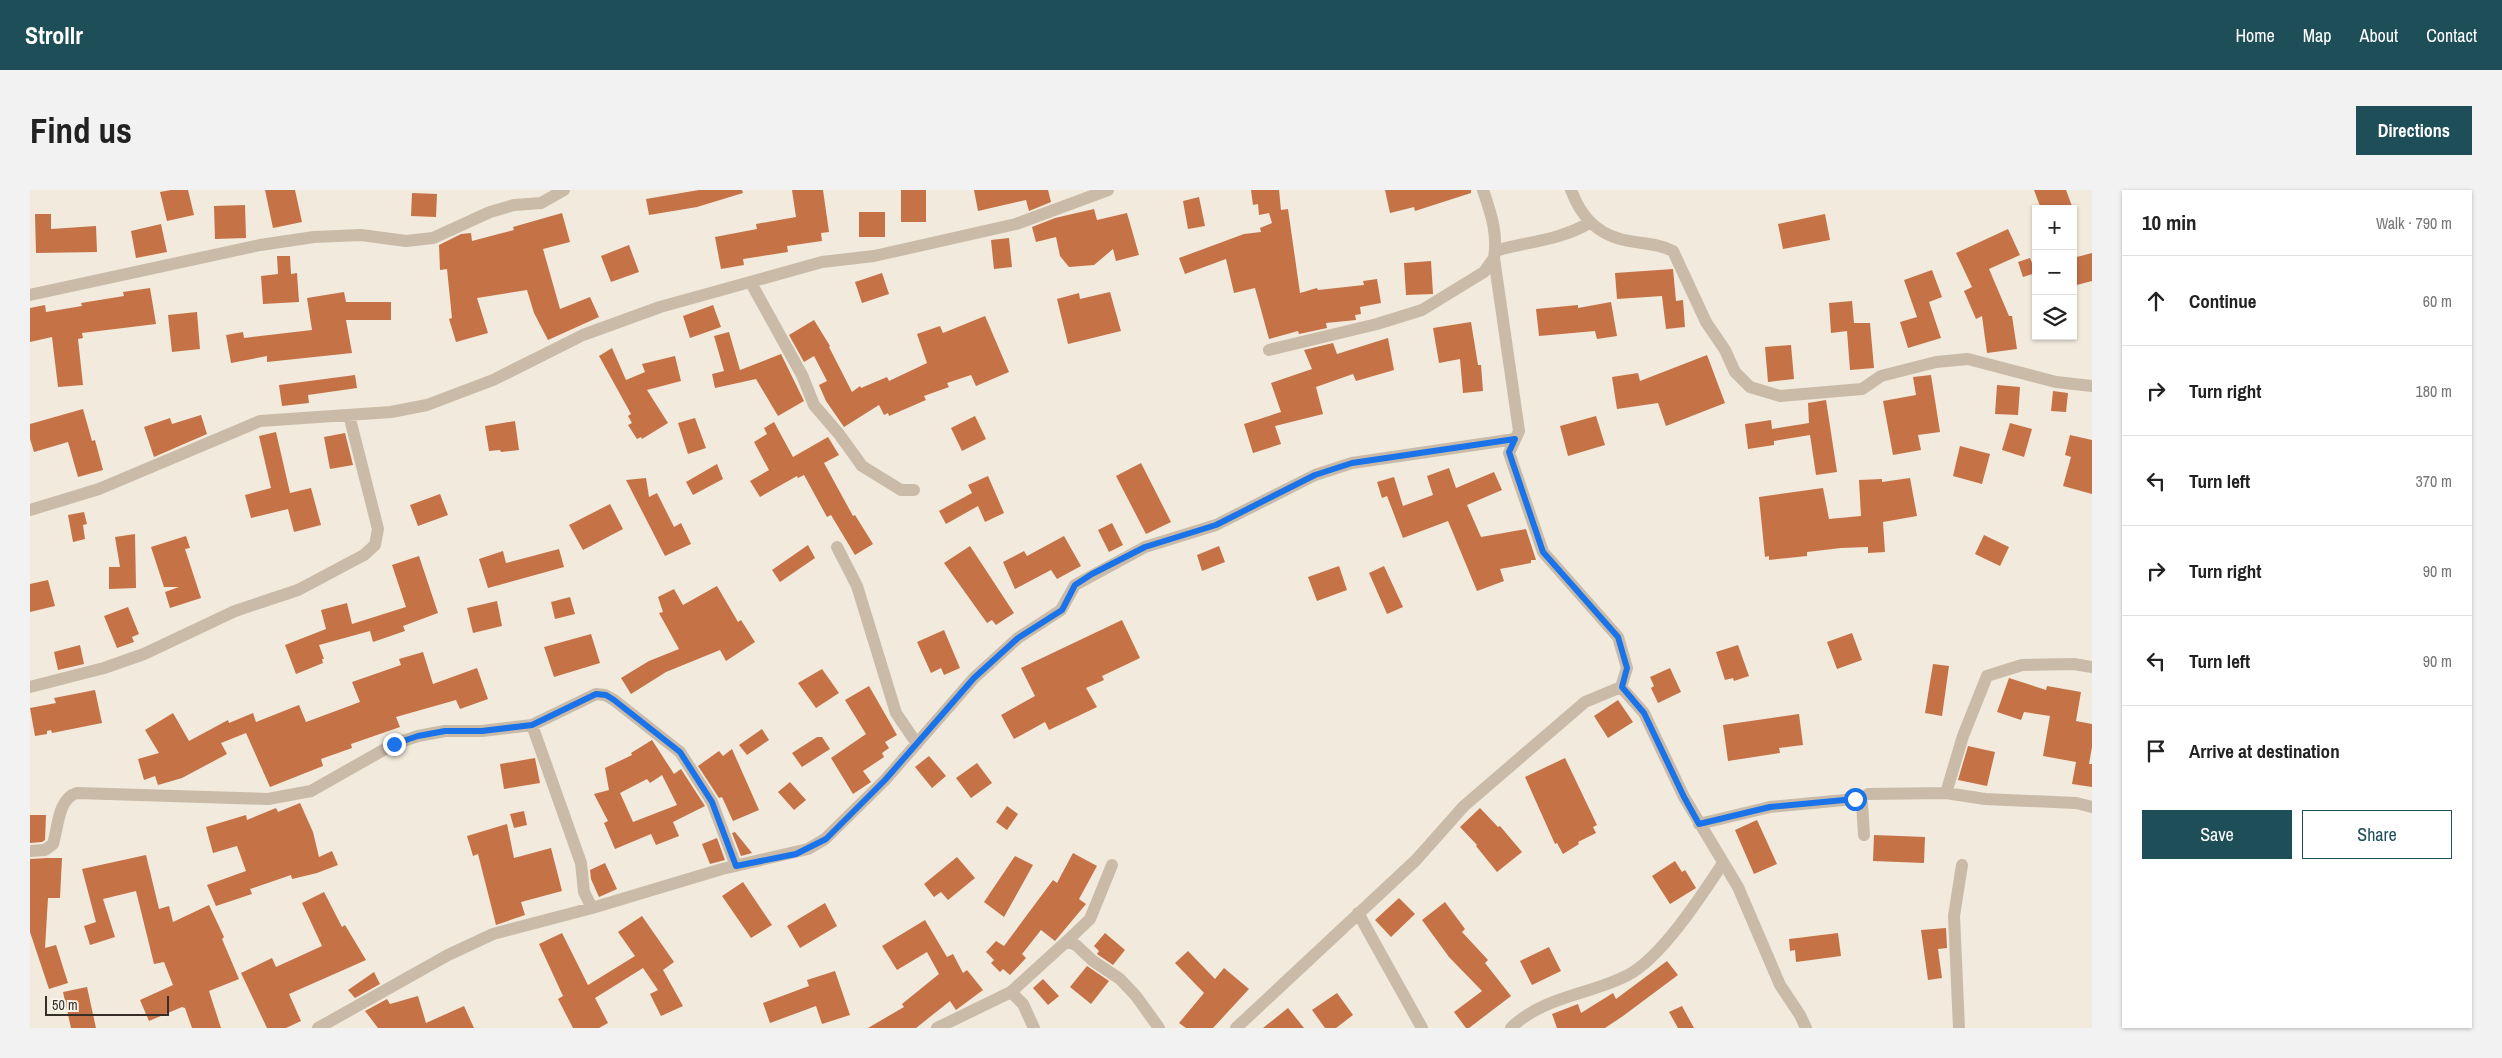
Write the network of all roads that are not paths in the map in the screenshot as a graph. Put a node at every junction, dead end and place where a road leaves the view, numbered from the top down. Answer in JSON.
{"nodes":[{"id":1,"x":564,"y":190,"type":"edge"},
{"id":2,"x":1108,"y":190,"type":"edge"},
{"id":3,"x":1483,"y":190,"type":"edge"},
{"id":4,"x":1571,"y":190,"type":"edge"},
{"id":5,"x":1589,"y":223,"type":"junction"},
{"id":6,"x":1494,"y":255,"type":"junction"},
{"id":7,"x":751,"y":283,"type":"junction"},
{"id":8,"x":30,"y":295,"type":"edge"},
{"id":9,"x":1269,"y":350,"type":"dead end"},
{"id":10,"x":2092,"y":386,"type":"edge"},
{"id":11,"x":349,"y":415,"type":"junction"},
{"id":12,"x":1515,"y":439,"type":"junction"},
{"id":13,"x":914,"y":490,"type":"dead end"},
{"id":14,"x":30,"y":510,"type":"edge"},
{"id":15,"x":837,"y":547,"type":"dead end"},
{"id":16,"x":2092,"y":667,"type":"edge"},
{"id":17,"x":30,"y":687,"type":"edge"},
{"id":18,"x":1622,"y":687,"type":"junction"},
{"id":19,"x":532,"y":725,"type":"junction"},
{"id":20,"x":918,"y":744,"type":"junction"},
{"id":21,"x":1946,"y":793,"type":"junction"},
{"id":22,"x":1868,"y":794,"type":"dead end"},
{"id":23,"x":2092,"y":807,"type":"edge"},
{"id":24,"x":1699,"y":824,"type":"junction"},
{"id":25,"x":1864,"y":835,"type":"dead end"},
{"id":26,"x":30,"y":851,"type":"edge"},
{"id":27,"x":1723,"y":863,"type":"junction"},
{"id":28,"x":1112,"y":865,"type":"dead end"},
{"id":29,"x":1962,"y":865,"type":"dead end"},
{"id":30,"x":736,"y":866,"type":"junction"},
{"id":31,"x":592,"y":908,"type":"junction"},
{"id":32,"x":1358,"y":913,"type":"junction"},
{"id":33,"x":1067,"y":942,"type":"junction"},
{"id":34,"x":1011,"y":992,"type":"junction"},
{"id":35,"x":318,"y":1028,"type":"edge"},
{"id":36,"x":936,"y":1028,"type":"edge"},
{"id":37,"x":1034,"y":1028,"type":"edge"},
{"id":38,"x":1159,"y":1028,"type":"edge"},
{"id":39,"x":1236,"y":1028,"type":"edge"},
{"id":40,"x":1422,"y":1028,"type":"edge"},
{"id":41,"x":1511,"y":1028,"type":"edge"},
{"id":42,"x":1806,"y":1028,"type":"edge"},
{"id":43,"x":1959,"y":1028,"type":"edge"}],
"edges":[{"from":1,"to":8,"type":"street"},
{"from":2,"to":7,"type":"street"},
{"from":3,"to":6,"type":"street"},
{"from":4,"to":5,"type":"street"},
{"from":5,"to":6,"type":"street"},
{"from":5,"to":10,"type":"street"},
{"from":6,"to":9,"type":"street"},
{"from":6,"to":12,"type":"street"},
{"from":7,"to":11,"type":"street"},
{"from":7,"to":13,"type":"street"},
{"from":11,"to":14,"type":"street"},
{"from":11,"to":17,"type":"street"},
{"from":12,"to":18,"type":"street"},
{"from":12,"to":20,"type":"street"},
{"from":15,"to":20,"type":"street"},
{"from":16,"to":21,"type":"street"},
{"from":18,"to":24,"type":"street"},
{"from":18,"to":32,"type":"street"},
{"from":19,"to":26,"type":"street"},
{"from":19,"to":30,"type":"street"},
{"from":19,"to":31,"type":"street"},
{"from":20,"to":30,"type":"street"},
{"from":21,"to":22,"type":"street"},
{"from":21,"to":23,"type":"street"},
{"from":24,"to":25,"type":"street"},
{"from":24,"to":27,"type":"street"},
{"from":27,"to":41,"type":"street"},
{"from":27,"to":42,"type":"street"},
{"from":28,"to":33,"type":"street"},
{"from":29,"to":43,"type":"street"},
{"from":30,"to":31,"type":"street"},
{"from":31,"to":35,"type":"street"},
{"from":32,"to":39,"type":"street"},
{"from":32,"to":40,"type":"street"},
{"from":33,"to":34,"type":"street"},
{"from":33,"to":38,"type":"street"},
{"from":34,"to":36,"type":"street"},
{"from":34,"to":37,"type":"street"}]}
